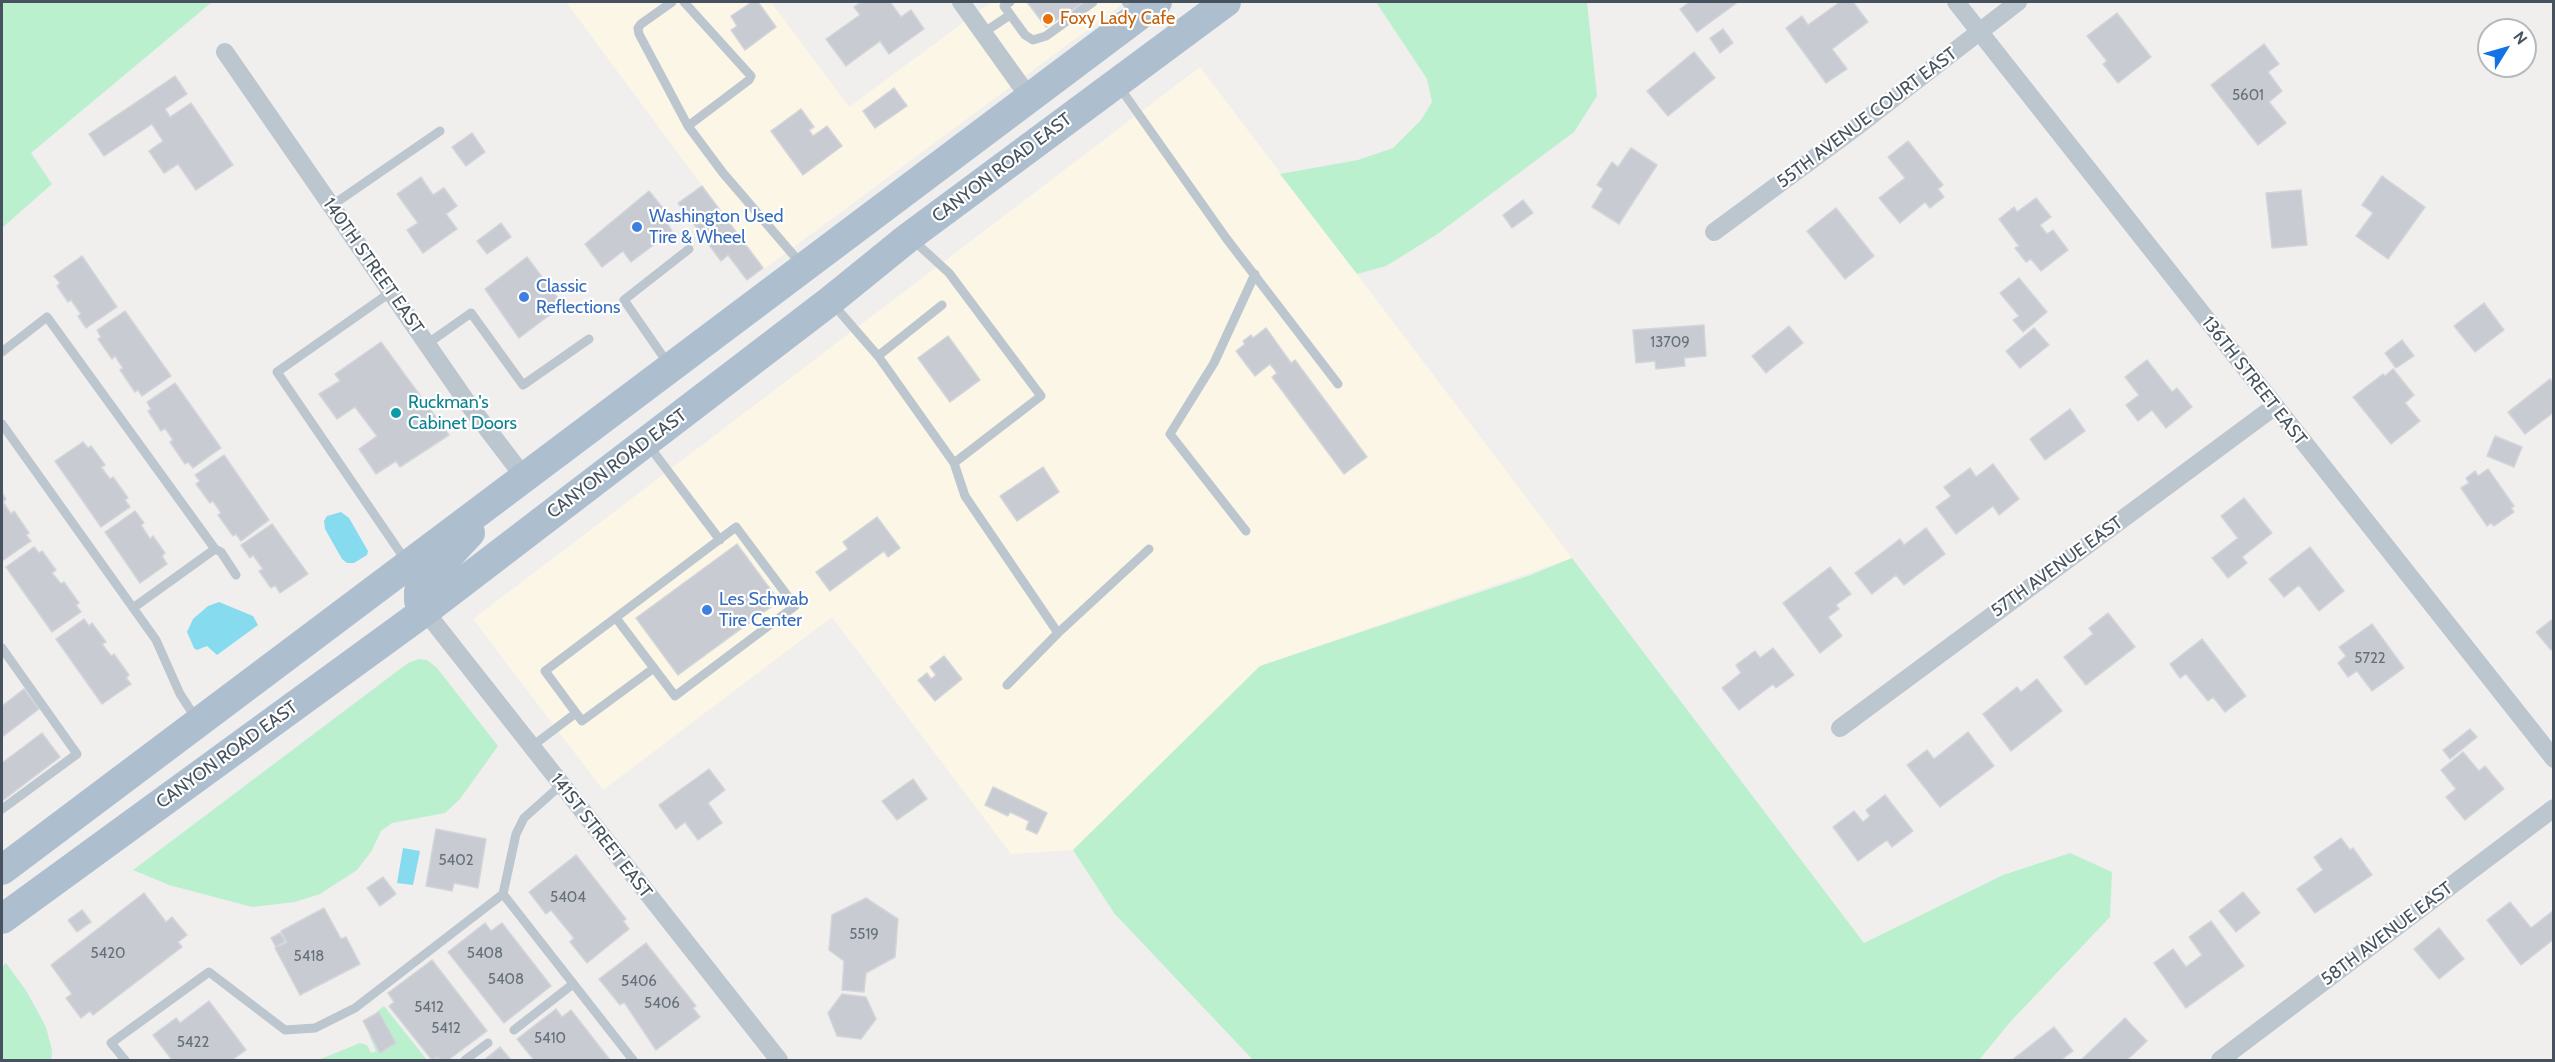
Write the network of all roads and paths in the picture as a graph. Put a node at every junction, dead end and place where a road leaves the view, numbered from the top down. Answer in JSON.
{"nodes":[{"id":1,"x":672,"y":2,"type":"edge"},
{"id":2,"x":684,"y":2,"type":"edge"},
{"id":3,"x":961,"y":2,"type":"edge"},
{"id":4,"x":1010,"y":2,"type":"edge"},
{"id":5,"x":1093,"y":2,"type":"edge"},
{"id":6,"x":1226,"y":2,"type":"edge"},
{"id":7,"x":1956,"y":2,"type":"edge"},
{"id":8,"x":2018,"y":2,"type":"edge"},
{"id":9,"x":1140,"y":7,"type":"edge"},
{"id":10,"x":1010,"y":15,"type":"junction"},
{"id":11,"x":1980,"y":32,"type":"junction"},
{"id":12,"x":983,"y":33,"type":"junction"},
{"id":13,"x":225,"y":52,"type":"dead end"},
{"id":14,"x":1117,"y":83,"type":"junction"},
{"id":15,"x":1029,"y":98,"type":"junction"},
{"id":16,"x":688,"y":126,"type":"junction"},
{"id":17,"x":440,"y":131,"type":"dead end"},
{"id":18,"x":331,"y":206,"type":"junction"},
{"id":19,"x":1714,"y":232,"type":"dead end"},
{"id":20,"x":909,"y":237,"type":"junction"},
{"id":21,"x":689,"y":249,"type":"dead end"},
{"id":22,"x":803,"y":267,"type":"junction"},
{"id":23,"x":1255,"y":274,"type":"junction"},
{"id":24,"x":390,"y":292,"type":"junction"},
{"id":25,"x":830,"y":301,"type":"junction"},
{"id":26,"x":942,"y":305,"type":"dead end"},
{"id":27,"x":589,"y":339,"type":"dead end"},
{"id":28,"x":427,"y":344,"type":"junction"},
{"id":29,"x":2,"y":352,"type":"edge"},
{"id":30,"x":878,"y":356,"type":"junction"},
{"id":31,"x":670,"y":367,"type":"junction"},
{"id":32,"x":1338,"y":384,"type":"dead end"},
{"id":33,"x":2274,"y":407,"type":"junction"},
{"id":34,"x":2,"y":424,"type":"edge"},
{"id":35,"x":646,"y":442,"type":"junction"},
{"id":36,"x":954,"y":463,"type":"junction"},
{"id":37,"x":524,"y":477,"type":"junction"},
{"id":38,"x":1246,"y":531,"type":"dead end"},
{"id":39,"x":720,"y":540,"type":"junction"},
{"id":40,"x":215,"y":549,"type":"junction"},
{"id":41,"x":1149,"y":549,"type":"dead end"},
{"id":42,"x":407,"y":563,"type":"junction"},
{"id":43,"x":236,"y":575,"type":"dead end"},
{"id":44,"x":133,"y":608,"type":"junction"},
{"id":45,"x":425,"y":611,"type":"junction"},
{"id":46,"x":616,"y":618,"type":"junction"},
{"id":47,"x":1058,"y":633,"type":"junction"},
{"id":48,"x":2,"y":648,"type":"edge"},
{"id":49,"x":654,"y":668,"type":"junction"},
{"id":50,"x":1007,"y":685,"type":"dead end"},
{"id":51,"x":576,"y":713,"type":"junction"},
{"id":52,"x":199,"y":722,"type":"junction"},
{"id":53,"x":1840,"y":728,"type":"dead end"},
{"id":54,"x":531,"y":747,"type":"junction"},
{"id":55,"x":2553,"y":759,"type":"edge"},
{"id":56,"x":561,"y":785,"type":"junction"},
{"id":57,"x":2553,"y":808,"type":"edge"},
{"id":58,"x":2,"y":809,"type":"edge"},
{"id":59,"x":2,"y":870,"type":"edge"},
{"id":60,"x":503,"y":894,"type":"junction"},
{"id":61,"x":2,"y":919,"type":"edge"},
{"id":62,"x":573,"y":984,"type":"junction"},
{"id":63,"x":513,"y":1030,"type":"dead end"},
{"id":64,"x":488,"y":1043,"type":"dead end"},
{"id":65,"x":125,"y":1060,"type":"edge"},
{"id":66,"x":465,"y":1060,"type":"edge"},
{"id":67,"x":633,"y":1060,"type":"edge"},
{"id":68,"x":779,"y":1060,"type":"edge"},
{"id":69,"x":2220,"y":1060,"type":"edge"}],
"edges":[{"from":1,"to":16,"type":"lane"},
{"from":2,"to":16,"type":"lane"},
{"from":3,"to":12,"type":"street"},
{"from":4,"to":10,"type":"lane"},
{"from":5,"to":10,"type":"lane"},
{"from":6,"to":14,"type":"main road","name":"CANYON ROAD EAST"},
{"from":7,"to":11,"type":"street","name":"136TH STREET EAST"},
{"from":8,"to":11,"type":"street","name":"55TH AVENUE COURT EAST"},
{"from":9,"to":15,"type":"main road"},
{"from":10,"to":12,"type":"lane"},
{"from":11,"to":19,"type":"street","name":"55TH AVENUE COURT EAST"},
{"from":11,"to":33,"type":"street","name":"136TH STREET EAST"},
{"from":12,"to":15,"type":"street"},
{"from":13,"to":18,"type":"street","name":"140TH STREET EAST"},
{"from":14,"to":20,"type":"main road","name":"CANYON ROAD EAST"},
{"from":14,"to":23,"type":"lane"},
{"from":15,"to":20,"type":"main road"},
{"from":15,"to":22,"type":"main road"},
{"from":16,"to":22,"type":"lane"},
{"from":17,"to":18,"type":"lane"},
{"from":18,"to":24,"type":"street","name":"140TH STREET EAST"},
{"from":20,"to":25,"type":"main road","name":"CANYON ROAD EAST"},
{"from":20,"to":36,"type":"lane"},
{"from":21,"to":31,"type":"lane"},
{"from":22,"to":31,"type":"main road"},
{"from":23,"to":32,"type":"lane"},
{"from":23,"to":38,"type":"lane"},
{"from":24,"to":28,"type":"street","name":"140TH STREET EAST"},
{"from":24,"to":42,"type":"lane"},
{"from":25,"to":30,"type":"lane"},
{"from":25,"to":35,"type":"main road","name":"CANYON ROAD EAST"},
{"from":26,"to":30,"type":"lane"},
{"from":27,"to":28,"type":"lane"},
{"from":28,"to":37,"type":"street","name":"140TH STREET EAST"},
{"from":29,"to":40,"type":"lane"},
{"from":30,"to":36,"type":"lane"},
{"from":31,"to":37,"type":"main road"},
{"from":33,"to":53,"type":"street","name":"57TH AVENUE EAST"},
{"from":33,"to":55,"type":"street","name":"136TH STREET EAST"},
{"from":34,"to":44,"type":"lane"},
{"from":35,"to":39,"type":"lane"},
{"from":35,"to":45,"type":"main road","name":"CANYON ROAD EAST"},
{"from":36,"to":47,"type":"lane"},
{"from":37,"to":42,"type":"main road"},
{"from":37,"to":45,"type":"main road"},
{"from":39,"to":46,"type":"lane"},
{"from":39,"to":49,"type":"lane"},
{"from":40,"to":43,"type":"lane"},
{"from":40,"to":44,"type":"lane"},
{"from":41,"to":47,"type":"lane"},
{"from":42,"to":52,"type":"main road"},
{"from":44,"to":52,"type":"lane"},
{"from":45,"to":54,"type":"street","name":"141ST STREET EAST"},
{"from":45,"to":61,"type":"main road","name":"CANYON ROAD EAST"},
{"from":46,"to":49,"type":"lane"},
{"from":46,"to":51,"type":"lane"},
{"from":47,"to":50,"type":"lane"},
{"from":48,"to":58,"type":"lane"},
{"from":49,"to":51,"type":"lane"},
{"from":51,"to":54,"type":"lane"},
{"from":52,"to":59,"type":"main road"},
{"from":54,"to":56,"type":"street","name":"141ST STREET EAST"},
{"from":56,"to":60,"type":"lane"},
{"from":56,"to":68,"type":"street","name":"141ST STREET EAST"},
{"from":57,"to":69,"type":"street","name":"58TH AVENUE EAST"},
{"from":60,"to":62,"type":"lane"},
{"from":60,"to":65,"type":"lane"},
{"from":62,"to":63,"type":"lane"},
{"from":62,"to":67,"type":"lane"},
{"from":64,"to":66,"type":"lane"}]}
